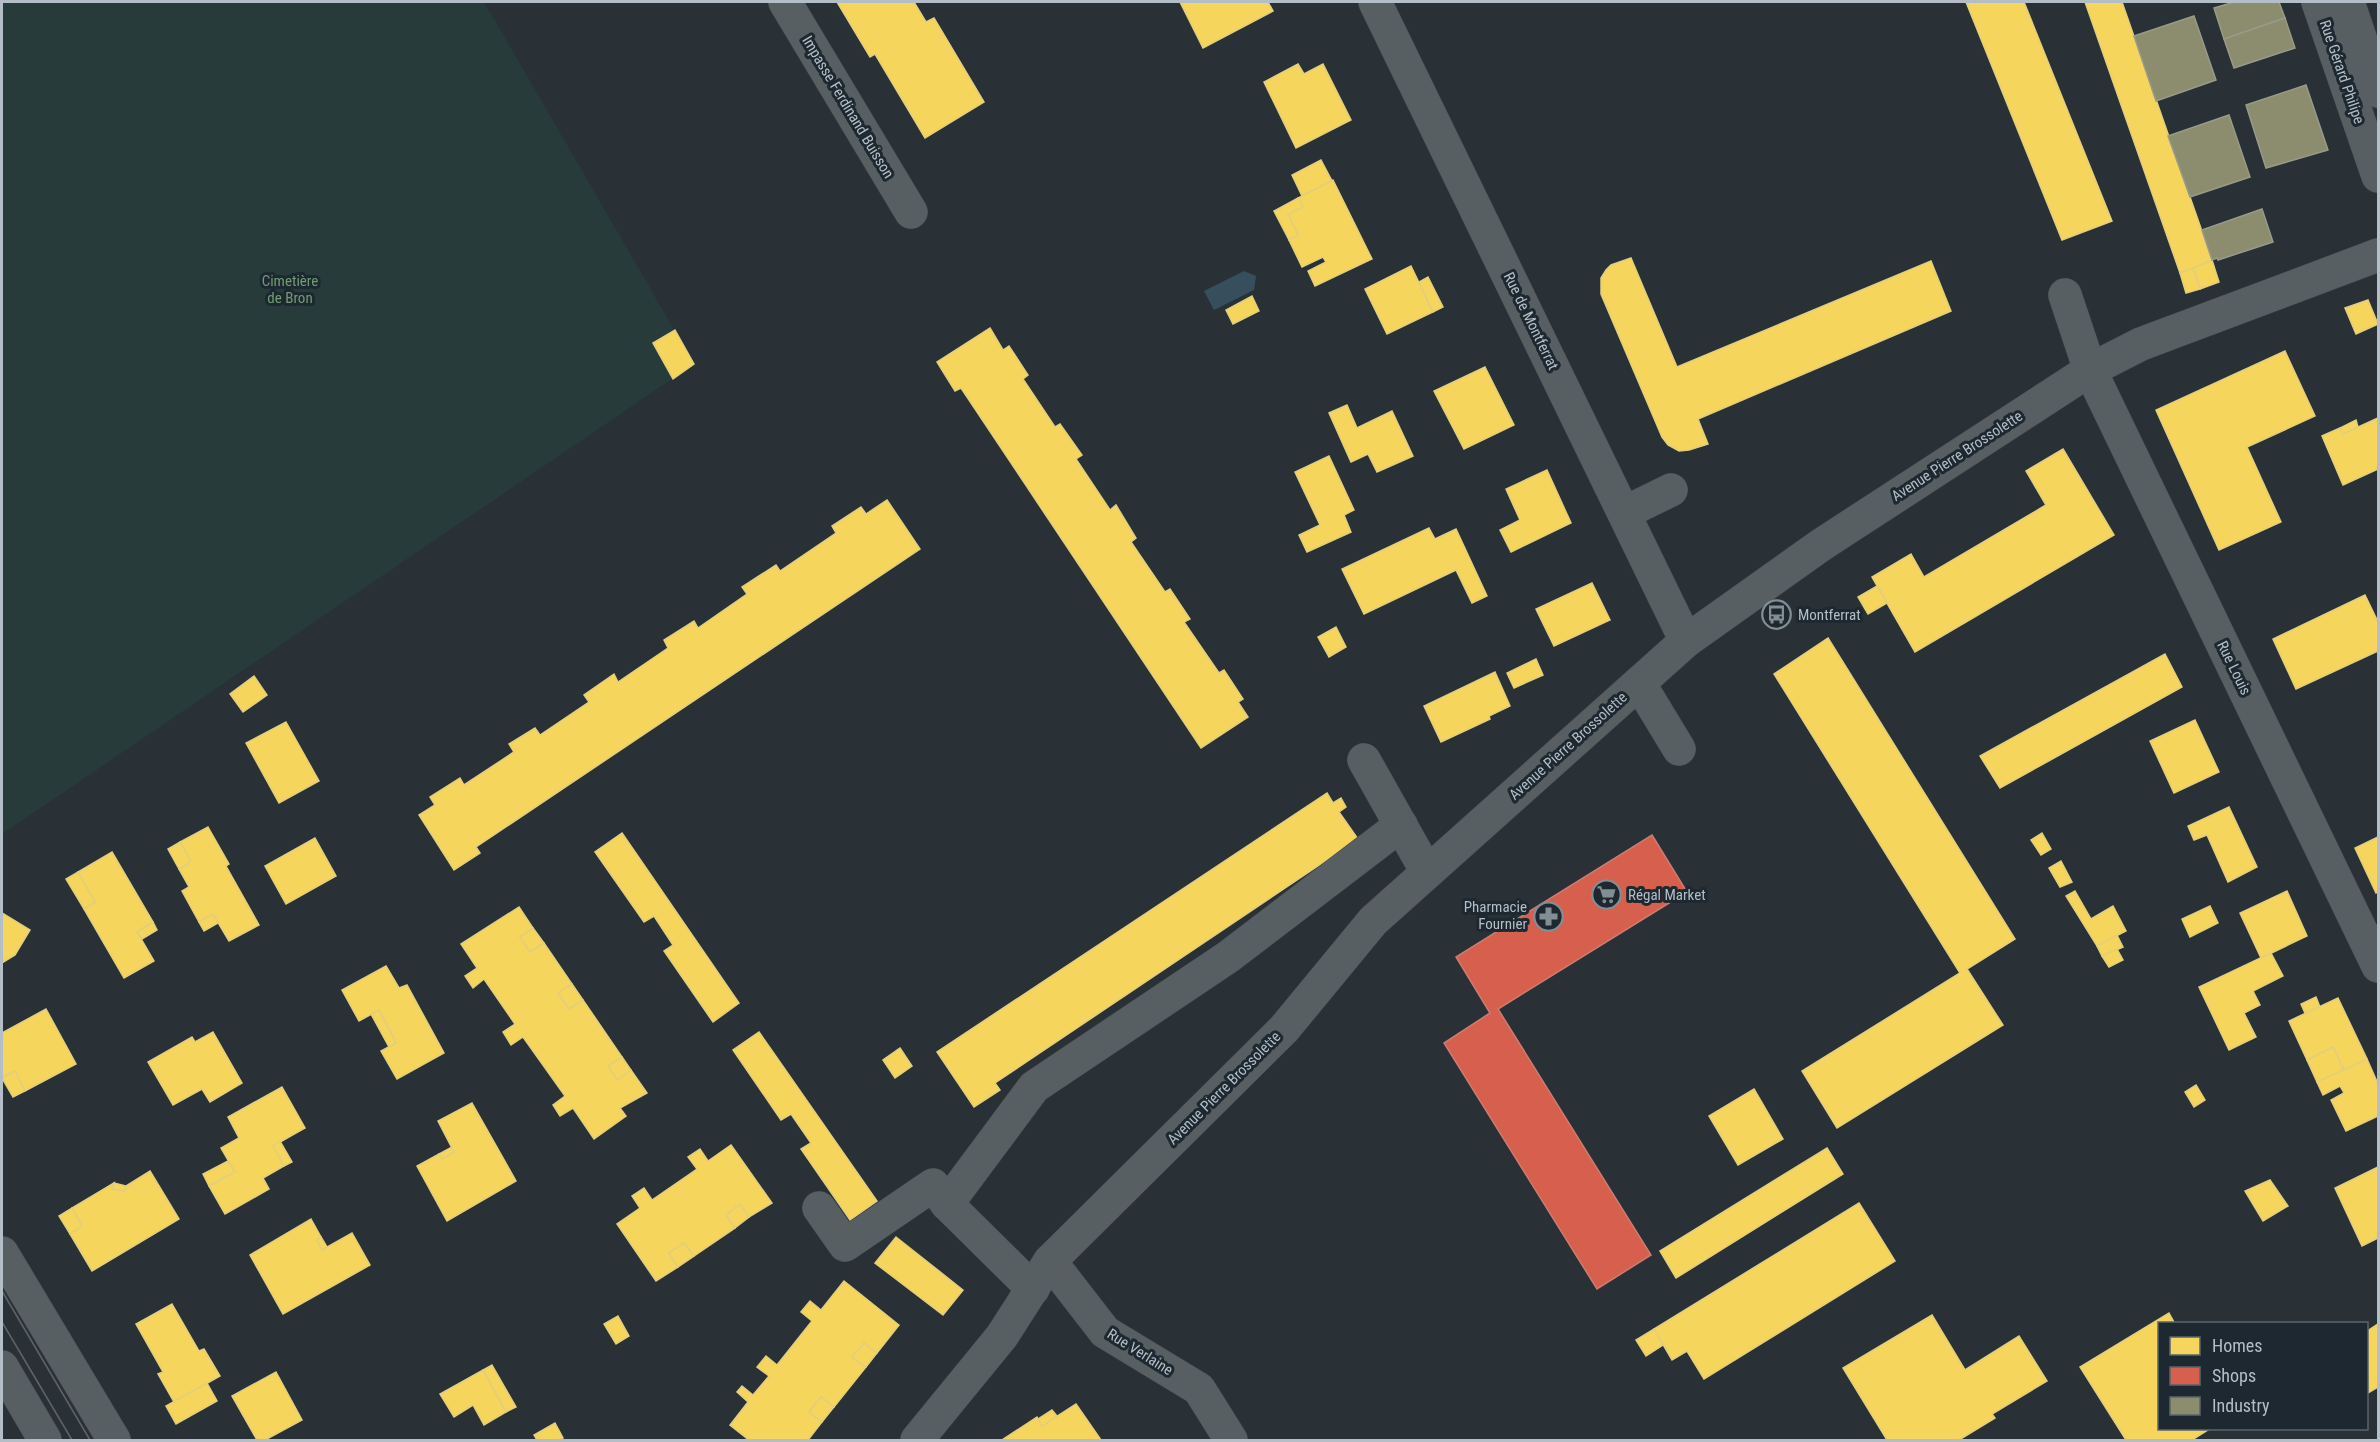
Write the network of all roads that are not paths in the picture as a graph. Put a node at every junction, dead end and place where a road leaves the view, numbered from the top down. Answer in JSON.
{"nodes":[{"id":1,"x":785,"y":2,"type":"edge"},
{"id":2,"x":1375,"y":2,"type":"edge"},
{"id":3,"x":2318,"y":2,"type":"edge"},
{"id":4,"x":2348,"y":2,"type":"edge"},
{"id":5,"x":2379,"y":91,"type":"edge"},
{"id":6,"x":2379,"y":176,"type":"edge"},
{"id":7,"x":911,"y":212,"type":"dead end"},
{"id":8,"x":2379,"y":255,"type":"edge"},
{"id":9,"x":2065,"y":295,"type":"dead end"},
{"id":10,"x":2090,"y":370,"type":"junction"},
{"id":11,"x":1671,"y":490,"type":"dead end"},
{"id":12,"x":1624,"y":513,"type":"junction"},
{"id":13,"x":1686,"y":641,"type":"junction"},
{"id":14,"x":1639,"y":683,"type":"junction"},
{"id":15,"x":1679,"y":749,"type":"dead end"},
{"id":16,"x":1364,"y":760,"type":"dead end"},
{"id":17,"x":1401,"y":825,"type":"junction"},
{"id":18,"x":1428,"y":872,"type":"junction"},
{"id":19,"x":2379,"y":966,"type":"edge"},
{"id":20,"x":947,"y":1204,"type":"junction"},
{"id":21,"x":819,"y":1208,"type":"dead end"},
{"id":22,"x":2,"y":1252,"type":"edge"},
{"id":23,"x":1050,"y":1261,"type":"junction"},
{"id":24,"x":1032,"y":1289,"type":"junction"},
{"id":25,"x":2,"y":1367,"type":"edge"},
{"id":26,"x":45,"y":1440,"type":"edge"},
{"id":27,"x":114,"y":1440,"type":"edge"},
{"id":28,"x":917,"y":1440,"type":"edge"},
{"id":29,"x":1232,"y":1440,"type":"edge"}],
"edges":[{"from":1,"to":7,"type":"street","name":"Impasse Ferdinand Buisson"},
{"from":2,"to":12,"type":"street","name":"Rue de Montferrat"},
{"from":3,"to":6,"type":"street","name":"Rue Gérard Philipe"},
{"from":4,"to":5,"type":"street","name":"Rue Gérard Philipe"},
{"from":8,"to":10,"type":"street","name":"Avenue Pierre Brossolette"},
{"from":9,"to":10,"type":"street","name":"Rue Louis"},
{"from":10,"to":13,"type":"street","name":"Avenue Pierre Brossolette"},
{"from":10,"to":19,"type":"street","name":"Rue Louis"},
{"from":11,"to":12,"type":"street"},
{"from":12,"to":13,"type":"street","name":"Rue de Montferrat"},
{"from":13,"to":14,"type":"street","name":"Avenue Pierre Brossolette"},
{"from":14,"to":15,"type":"street"},
{"from":14,"to":18,"type":"street","name":"Avenue Pierre Brossolette"},
{"from":16,"to":17,"type":"street"},
{"from":17,"to":18,"type":"street"},
{"from":17,"to":20,"type":"street"},
{"from":18,"to":23,"type":"street","name":"Avenue Pierre Brossolette"},
{"from":20,"to":21,"type":"street"},
{"from":20,"to":24,"type":"street"},
{"from":22,"to":27,"type":"street"},
{"from":23,"to":24,"type":"street","name":"Avenue Pierre Brossolette"},
{"from":23,"to":29,"type":"street","name":"Rue Verlaine"},
{"from":24,"to":28,"type":"street","name":"Avenue Pierre Brossolette"},
{"from":25,"to":26,"type":"street"}]}
